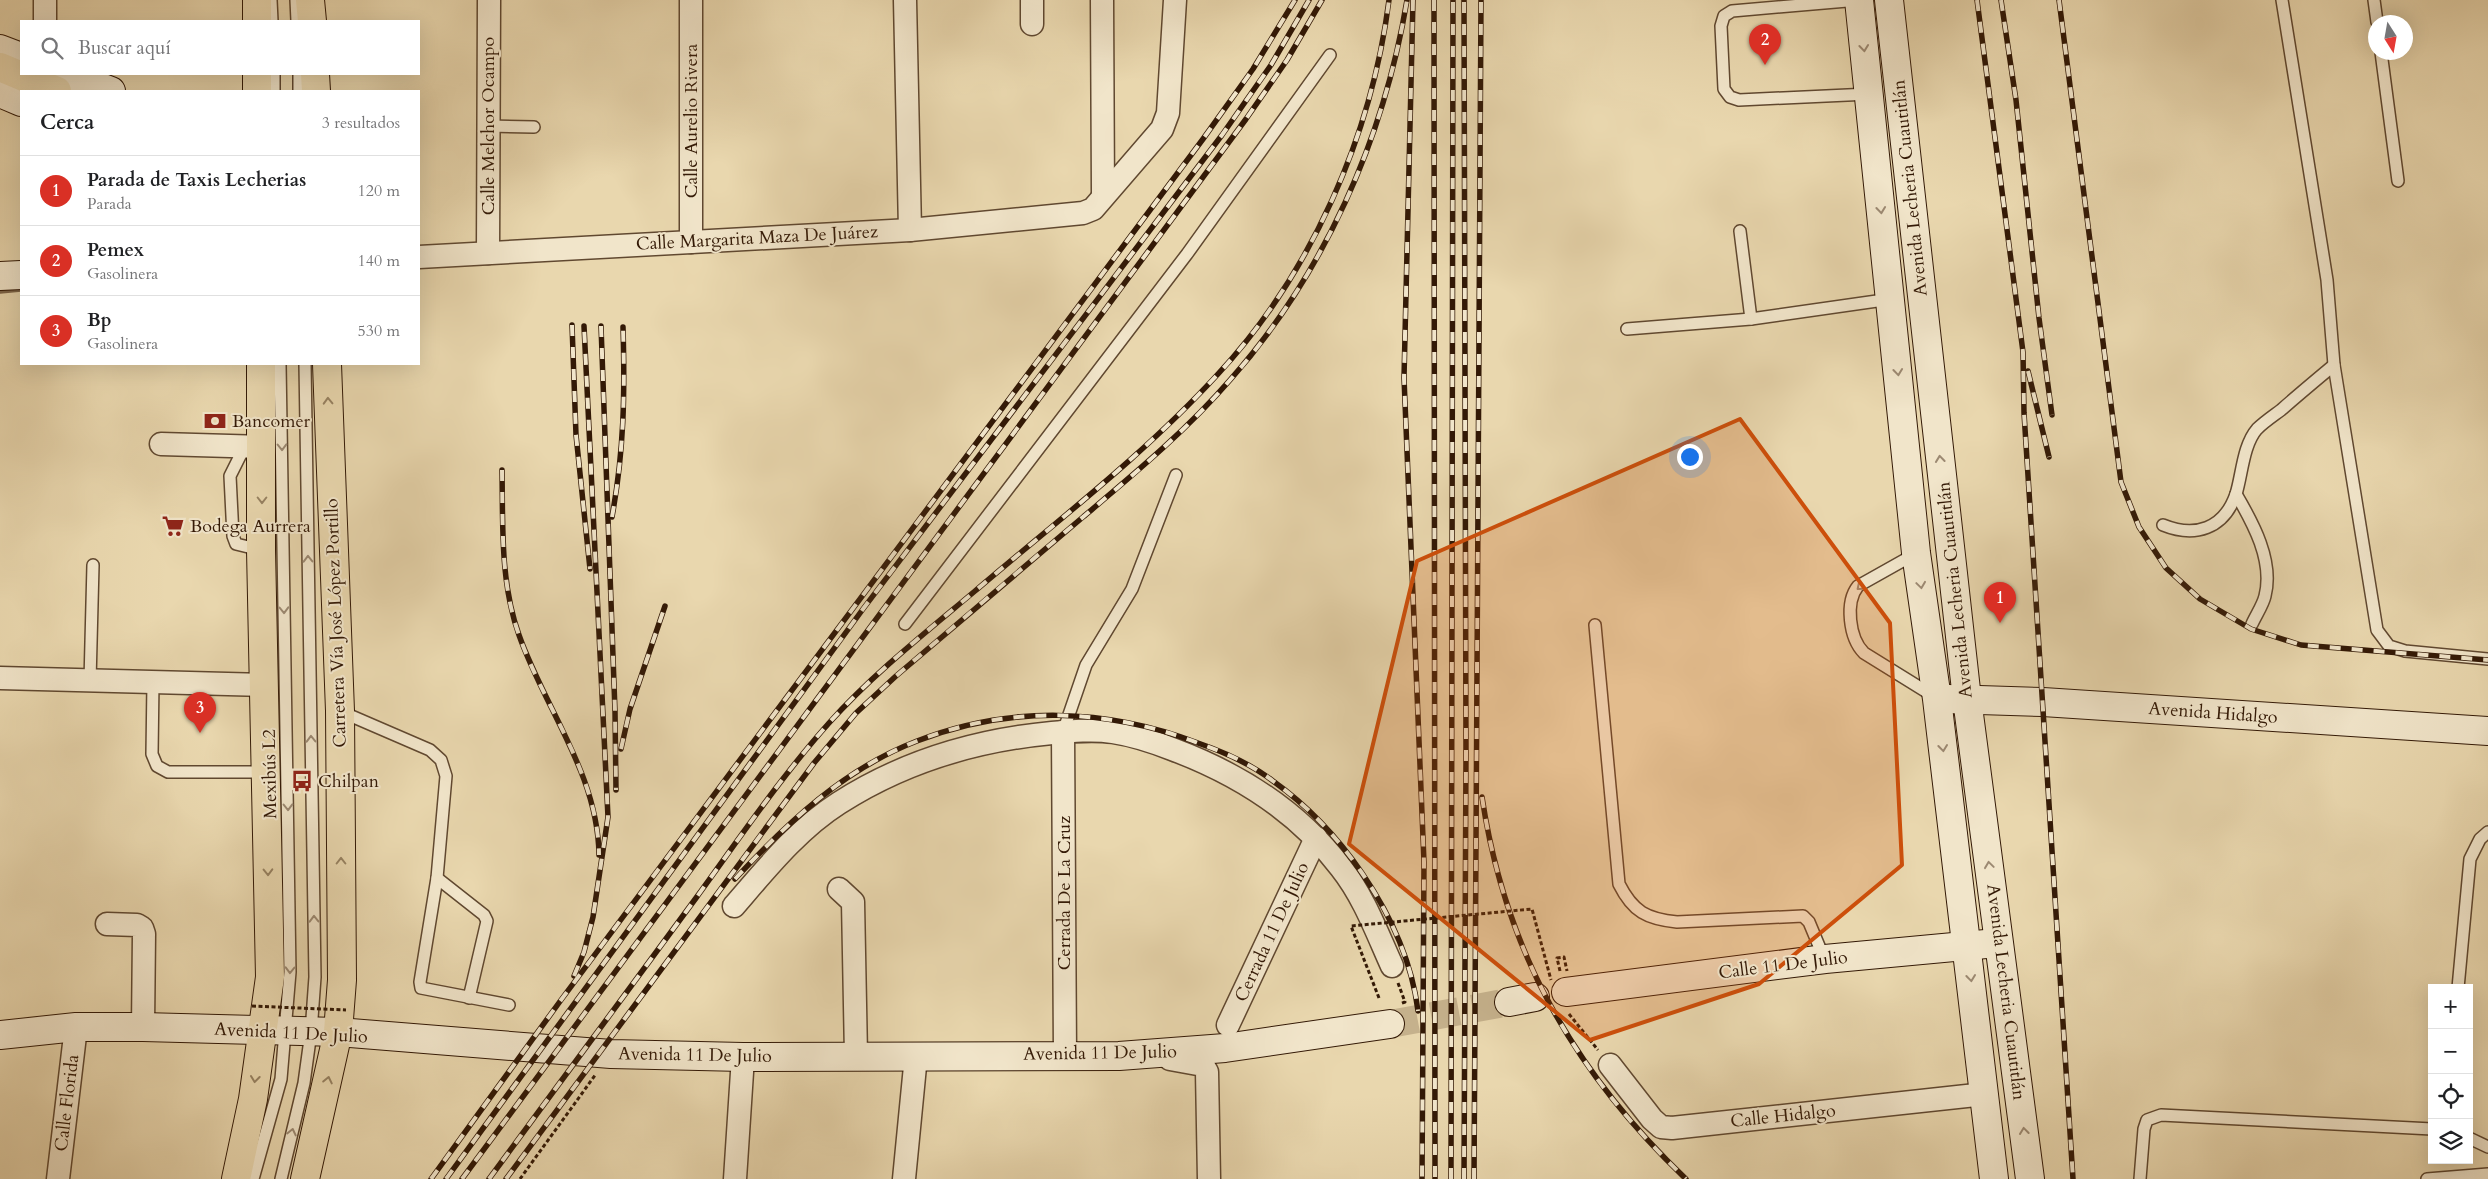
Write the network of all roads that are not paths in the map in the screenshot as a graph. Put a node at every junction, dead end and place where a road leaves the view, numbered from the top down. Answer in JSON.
{"nodes":[{"id":1,"x":45,"y":0,"type":"edge"},
{"id":2,"x":257,"y":0,"type":"edge"},
{"id":3,"x":271,"y":0,"type":"edge"},
{"id":4,"x":296,"y":0,"type":"edge"},
{"id":5,"x":310,"y":0,"type":"edge"},
{"id":6,"x":488,"y":0,"type":"edge"},
{"id":7,"x":690,"y":0,"type":"edge"},
{"id":8,"x":905,"y":0,"type":"edge"},
{"id":9,"x":1032,"y":0,"type":"edge"},
{"id":10,"x":1102,"y":0,"type":"edge"},
{"id":11,"x":1175,"y":0,"type":"edge"},
{"id":12,"x":1859,"y":0,"type":"edge"},
{"id":13,"x":1889,"y":0,"type":"edge"},
{"id":14,"x":2282,"y":0,"type":"edge"},
{"id":15,"x":2374,"y":0,"type":"edge"},
{"id":16,"x":2376,"y":15,"type":"edge"},
{"id":17,"x":45,"y":20,"type":"edge"},
{"id":18,"x":257,"y":20,"type":"edge"},
{"id":19,"x":272,"y":20,"type":"edge"},
{"id":20,"x":297,"y":20,"type":"edge"},
{"id":21,"x":312,"y":20,"type":"edge"},
{"id":22,"x":1032,"y":24,"type":"dead end"},
{"id":23,"x":0,"y":49,"type":"edge"},
{"id":24,"x":1330,"y":55,"type":"dead end"},
{"id":25,"x":20,"y":57,"type":"edge"},
{"id":26,"x":2382,"y":60,"type":"edge"},
{"id":27,"x":0,"y":67,"type":"edge"},
{"id":28,"x":70,"y":75,"type":"edge"},
{"id":29,"x":257,"y":75,"type":"edge"},
{"id":30,"x":274,"y":75,"type":"edge"},
{"id":31,"x":298,"y":75,"type":"edge"},
{"id":32,"x":315,"y":75,"type":"edge"},
{"id":33,"x":55,"y":90,"type":"edge"},
{"id":34,"x":108,"y":90,"type":"edge"},
{"id":35,"x":257,"y":90,"type":"edge"},
{"id":36,"x":274,"y":90,"type":"edge"},
{"id":37,"x":299,"y":90,"type":"edge"},
{"id":38,"x":316,"y":90,"type":"edge"},
{"id":39,"x":0,"y":93,"type":"edge"},
{"id":40,"x":1869,"y":94,"type":"junction"},
{"id":41,"x":20,"y":102,"type":"edge"},
{"id":42,"x":488,"y":126,"type":"junction"},
{"id":43,"x":534,"y":127,"type":"dead end"},
{"id":44,"x":2398,"y":181,"type":"dead end"},
{"id":45,"x":1098,"y":202,"type":"junction"},
{"id":46,"x":910,"y":230,"type":"junction"},
{"id":47,"x":1740,"y":231,"type":"dead end"},
{"id":48,"x":691,"y":242,"type":"junction"},
{"id":49,"x":488,"y":253,"type":"junction"},
{"id":50,"x":420,"y":257,"type":"edge"},
{"id":51,"x":20,"y":275,"type":"edge"},
{"id":52,"x":0,"y":276,"type":"edge"},
{"id":53,"x":1890,"y":299,"type":"junction"},
{"id":54,"x":1751,"y":319,"type":"junction"},
{"id":55,"x":1627,"y":329,"type":"dead end"},
{"id":56,"x":261,"y":365,"type":"edge"},
{"id":57,"x":280,"y":365,"type":"edge"},
{"id":58,"x":305,"y":365,"type":"edge"},
{"id":59,"x":327,"y":365,"type":"edge"},
{"id":60,"x":2334,"y":365,"type":"junction"},
{"id":61,"x":161,"y":444,"type":"dead end"},
{"id":62,"x":253,"y":446,"type":"junction"},
{"id":63,"x":1176,"y":474,"type":"dead end"},
{"id":64,"x":2236,"y":494,"type":"junction"},
{"id":65,"x":2163,"y":525,"type":"dead end"},
{"id":66,"x":1916,"y":553,"type":"junction"},
{"id":67,"x":93,"y":565,"type":"dead end"},
{"id":68,"x":905,"y":624,"type":"dead end"},
{"id":69,"x":2252,"y":624,"type":"dead end"},
{"id":70,"x":1595,"y":625,"type":"dead end"},
{"id":71,"x":2488,"y":659,"type":"edge"},
{"id":72,"x":0,"y":678,"type":"edge"},
{"id":73,"x":90,"y":681,"type":"junction"},
{"id":74,"x":153,"y":682,"type":"junction"},
{"id":75,"x":265,"y":685,"type":"junction"},
{"id":76,"x":1967,"y":698,"type":"junction"},
{"id":77,"x":1937,"y":699,"type":"junction"},
{"id":78,"x":340,"y":711,"type":"junction"},
{"id":79,"x":2488,"y":731,"type":"edge"},
{"id":80,"x":1063,"y":732,"type":"junction"},
{"id":81,"x":267,"y":772,"type":"junction"},
{"id":82,"x":2488,"y":832,"type":"edge"},
{"id":83,"x":1316,"y":838,"type":"junction"},
{"id":84,"x":437,"y":878,"type":"junction"},
{"id":85,"x":839,"y":888,"type":"dead end"},
{"id":86,"x":734,"y":906,"type":"dead end"},
{"id":87,"x":107,"y":924,"type":"dead end"},
{"id":88,"x":2000,"y":943,"type":"junction"},
{"id":89,"x":1968,"y":946,"type":"junction"},
{"id":90,"x":1825,"y":960,"type":"junction"},
{"id":91,"x":1392,"y":966,"type":"dead end"},
{"id":92,"x":2458,"y":984,"type":"edge"},
{"id":93,"x":1540,"y":993,"type":"road end"},
{"id":94,"x":469,"y":998,"type":"junction"},
{"id":95,"x":509,"y":1005,"type":"dead end"},
{"id":96,"x":299,"y":1024,"type":"junction"},
{"id":97,"x":1390,"y":1024,"type":"tunnel mouth"},
{"id":98,"x":1228,"y":1025,"type":"dead end"},
{"id":99,"x":76,"y":1027,"type":"junction"},
{"id":100,"x":144,"y":1027,"type":"junction"},
{"id":101,"x":0,"y":1035,"type":"edge"},
{"id":102,"x":1065,"y":1055,"type":"junction"},
{"id":103,"x":1142,"y":1055,"type":"junction"},
{"id":104,"x":856,"y":1056,"type":"junction"},
{"id":105,"x":916,"y":1056,"type":"junction"},
{"id":106,"x":743,"y":1057,"type":"junction"},
{"id":107,"x":1610,"y":1065,"type":"dead end"},
{"id":108,"x":1985,"y":1094,"type":"junction"},
{"id":109,"x":2428,"y":1128,"type":"edge"},
{"id":110,"x":2473,"y":1140,"type":"edge"},
{"id":111,"x":2488,"y":1147,"type":"edge"},
{"id":112,"x":2488,"y":1174,"type":"edge"},
{"id":113,"x":58,"y":1179,"type":"edge"},
{"id":114,"x":236,"y":1179,"type":"edge"},
{"id":115,"x":253,"y":1179,"type":"edge"},
{"id":116,"x":281,"y":1179,"type":"edge"},
{"id":117,"x":305,"y":1179,"type":"edge"},
{"id":118,"x":734,"y":1179,"type":"edge"},
{"id":119,"x":904,"y":1179,"type":"edge"},
{"id":120,"x":1209,"y":1179,"type":"edge"},
{"id":121,"x":1994,"y":1179,"type":"edge"},
{"id":122,"x":2030,"y":1179,"type":"edge"},
{"id":123,"x":2140,"y":1179,"type":"edge"},
{"id":124,"x":2427,"y":1179,"type":"edge"}],
"edges":[{"from":1,"to":17,"type":"street"},
{"from":2,"to":18,"type":"main road"},
{"from":3,"to":19,"type":"lane"},
{"from":4,"to":20,"type":"lane"},
{"from":5,"to":21,"type":"main road"},
{"from":6,"to":42,"type":"street","name":"Calle Melchor Ocampo"},
{"from":7,"to":48,"type":"street","name":"Calle Aurelio Rivera"},
{"from":8,"to":46,"type":"street"},
{"from":9,"to":22,"type":"street"},
{"from":10,"to":45,"type":"street"},
{"from":11,"to":45,"type":"street"},
{"from":12,"to":40,"type":"main road","name":"Avenida Lecheria Cuautitlán","one_way":true},
{"from":12,"to":40,"type":"lane"},
{"from":76,"to":13,"type":"main road","name":"Avenida Lecheria Cuautitlán","one_way":true},
{"from":14,"to":60,"type":"lane"},
{"from":15,"to":16,"type":"lane"},
{"from":23,"to":25,"type":"main road"},
{"from":24,"to":68,"type":"lane"},
{"from":26,"to":44,"type":"lane"},
{"from":27,"to":33,"type":"main road"},
{"from":28,"to":34,"type":"main road"},
{"from":29,"to":35,"type":"main road"},
{"from":30,"to":36,"type":"lane"},
{"from":31,"to":37,"type":"lane"},
{"from":32,"to":38,"type":"main road"},
{"from":39,"to":41,"type":"main road"},
{"from":40,"to":53,"type":"main road","name":"Avenida Lecheria Cuautitlán","one_way":true},
{"from":42,"to":43,"type":"lane"},
{"from":42,"to":49,"type":"street","name":"Calle Melchor Ocampo"},
{"from":45,"to":46,"type":"street","name":"Calle Margarita Maza De Juárez"},
{"from":46,"to":48,"type":"street","name":"Calle Margarita Maza De Juárez"},
{"from":47,"to":54,"type":"lane"},
{"from":48,"to":49,"type":"street","name":"Calle Margarita Maza De Juárez"},
{"from":49,"to":50,"type":"street","name":"Calle Margarita Maza De Juárez"},
{"from":51,"to":52,"type":"main road"},
{"from":53,"to":54,"type":"lane"},
{"from":53,"to":66,"type":"main road","name":"Avenida Lecheria Cuautitlán","one_way":true},
{"from":54,"to":55,"type":"lane"},
{"from":56,"to":62,"type":"main road","name":"Carretera Vía José López Portillo"},
{"from":57,"to":96,"type":"lane","name":"Mexibús L2","one_way":true},
{"from":96,"to":58,"type":"lane","name":"Mexibús L2","one_way":true},
{"from":78,"to":59,"type":"main road","name":"Carretera Vía José López Portillo","one_way":true},
{"from":60,"to":64,"type":"lane"},
{"from":60,"to":71,"type":"lane"},
{"from":61,"to":62,"type":"street"},
{"from":62,"to":75,"type":"main road","name":"Carretera Vía José López Portillo"},
{"from":63,"to":80,"type":"lane"},
{"from":64,"to":65,"type":"lane"},
{"from":64,"to":69,"type":"lane"},
{"from":66,"to":77,"type":"main road","name":"Avenida Lecheria Cuautitlán","one_way":true},
{"from":66,"to":77,"type":"lane","one_way":true},
{"from":67,"to":73,"type":"lane"},
{"from":70,"to":90,"type":"lane"},
{"from":72,"to":73,"type":"street"},
{"from":73,"to":74,"type":"street"},
{"from":74,"to":75,"type":"street"},
{"from":74,"to":81,"type":"lane"},
{"from":75,"to":81,"type":"main road","name":"Carretera Vía José López Portillo"},
{"from":76,"to":77,"type":"main road","name":"Avenida Hidalgo"},
{"from":76,"to":79,"type":"main road","name":"Avenida Hidalgo"},
{"from":88,"to":76,"type":"main road","name":"Avenida Lecheria Cuautitlán","one_way":true},
{"from":77,"to":89,"type":"main road","name":"Avenida Lecheria Cuautitlán","one_way":true},
{"from":78,"to":84,"type":"lane"},
{"from":96,"to":78,"type":"main road","name":"Carretera Vía José López Portillo","one_way":true},
{"from":80,"to":83,"type":"street"},
{"from":80,"to":86,"type":"street"},
{"from":80,"to":102,"type":"street","name":"Cerrada De La Cruz"},
{"from":81,"to":96,"type":"main road","name":"Carretera Vía José López Portillo","one_way":true},
{"from":82,"to":92,"type":"lane"},
{"from":83,"to":91,"type":"street"},
{"from":83,"to":98,"type":"street","name":"Cerrada 11 De Julio"},
{"from":84,"to":94,"type":"lane"},
{"from":84,"to":94,"type":"lane"},
{"from":85,"to":104,"type":"street"},
{"from":87,"to":100,"type":"street"},
{"from":88,"to":89,"type":"main road","name":"Calle 11 De Julio"},
{"from":122,"to":88,"type":"main road","name":"Avenida Lecheria Cuautitlán","one_way":true},
{"from":89,"to":90,"type":"main road","name":"Calle 11 De Julio"},
{"from":89,"to":108,"type":"main road","name":"Avenida Lecheria Cuautitlán","one_way":true},
{"from":90,"to":93,"type":"main road","name":"Calle 11 De Julio"},
{"from":94,"to":95,"type":"lane"},
{"from":96,"to":100,"type":"main road","name":"Avenida 11 De Julio"},
{"from":96,"to":106,"type":"main road","name":"Avenida 11 De Julio"},
{"from":96,"to":114,"type":"main road","name":"Carretera Vía José López Portillo","one_way":true},
{"from":96,"to":115,"type":"lane","name":"Mexibús L2"},
{"from":116,"to":96,"type":"lane","name":"Mexibús L2","one_way":true},
{"from":117,"to":96,"type":"main road","name":"Carretera Vía José López Portillo","one_way":true},
{"from":97,"to":103,"type":"main road","name":"Avenida 11 De Julio"},
{"from":99,"to":100,"type":"main road","name":"Avenida 11 De Julio"},
{"from":99,"to":101,"type":"main road","name":"Avenida 11 De Julio"},
{"from":99,"to":113,"type":"street","name":"Calle Florida"},
{"from":102,"to":103,"type":"main road","name":"Avenida 11 De Julio"},
{"from":102,"to":105,"type":"main road","name":"Avenida 11 De Julio"},
{"from":103,"to":120,"type":"street"},
{"from":104,"to":105,"type":"main road","name":"Avenida 11 De Julio"},
{"from":104,"to":106,"type":"main road","name":"Avenida 11 De Julio"},
{"from":105,"to":119,"type":"street"},
{"from":106,"to":118,"type":"street"},
{"from":107,"to":108,"type":"street","name":"Calle Hidalgo"},
{"from":108,"to":121,"type":"main road","name":"Avenida Lecheria Cuautitlán"},
{"from":109,"to":123,"type":"lane"},
{"from":110,"to":111,"type":"lane"},
{"from":112,"to":124,"type":"lane"}]}
